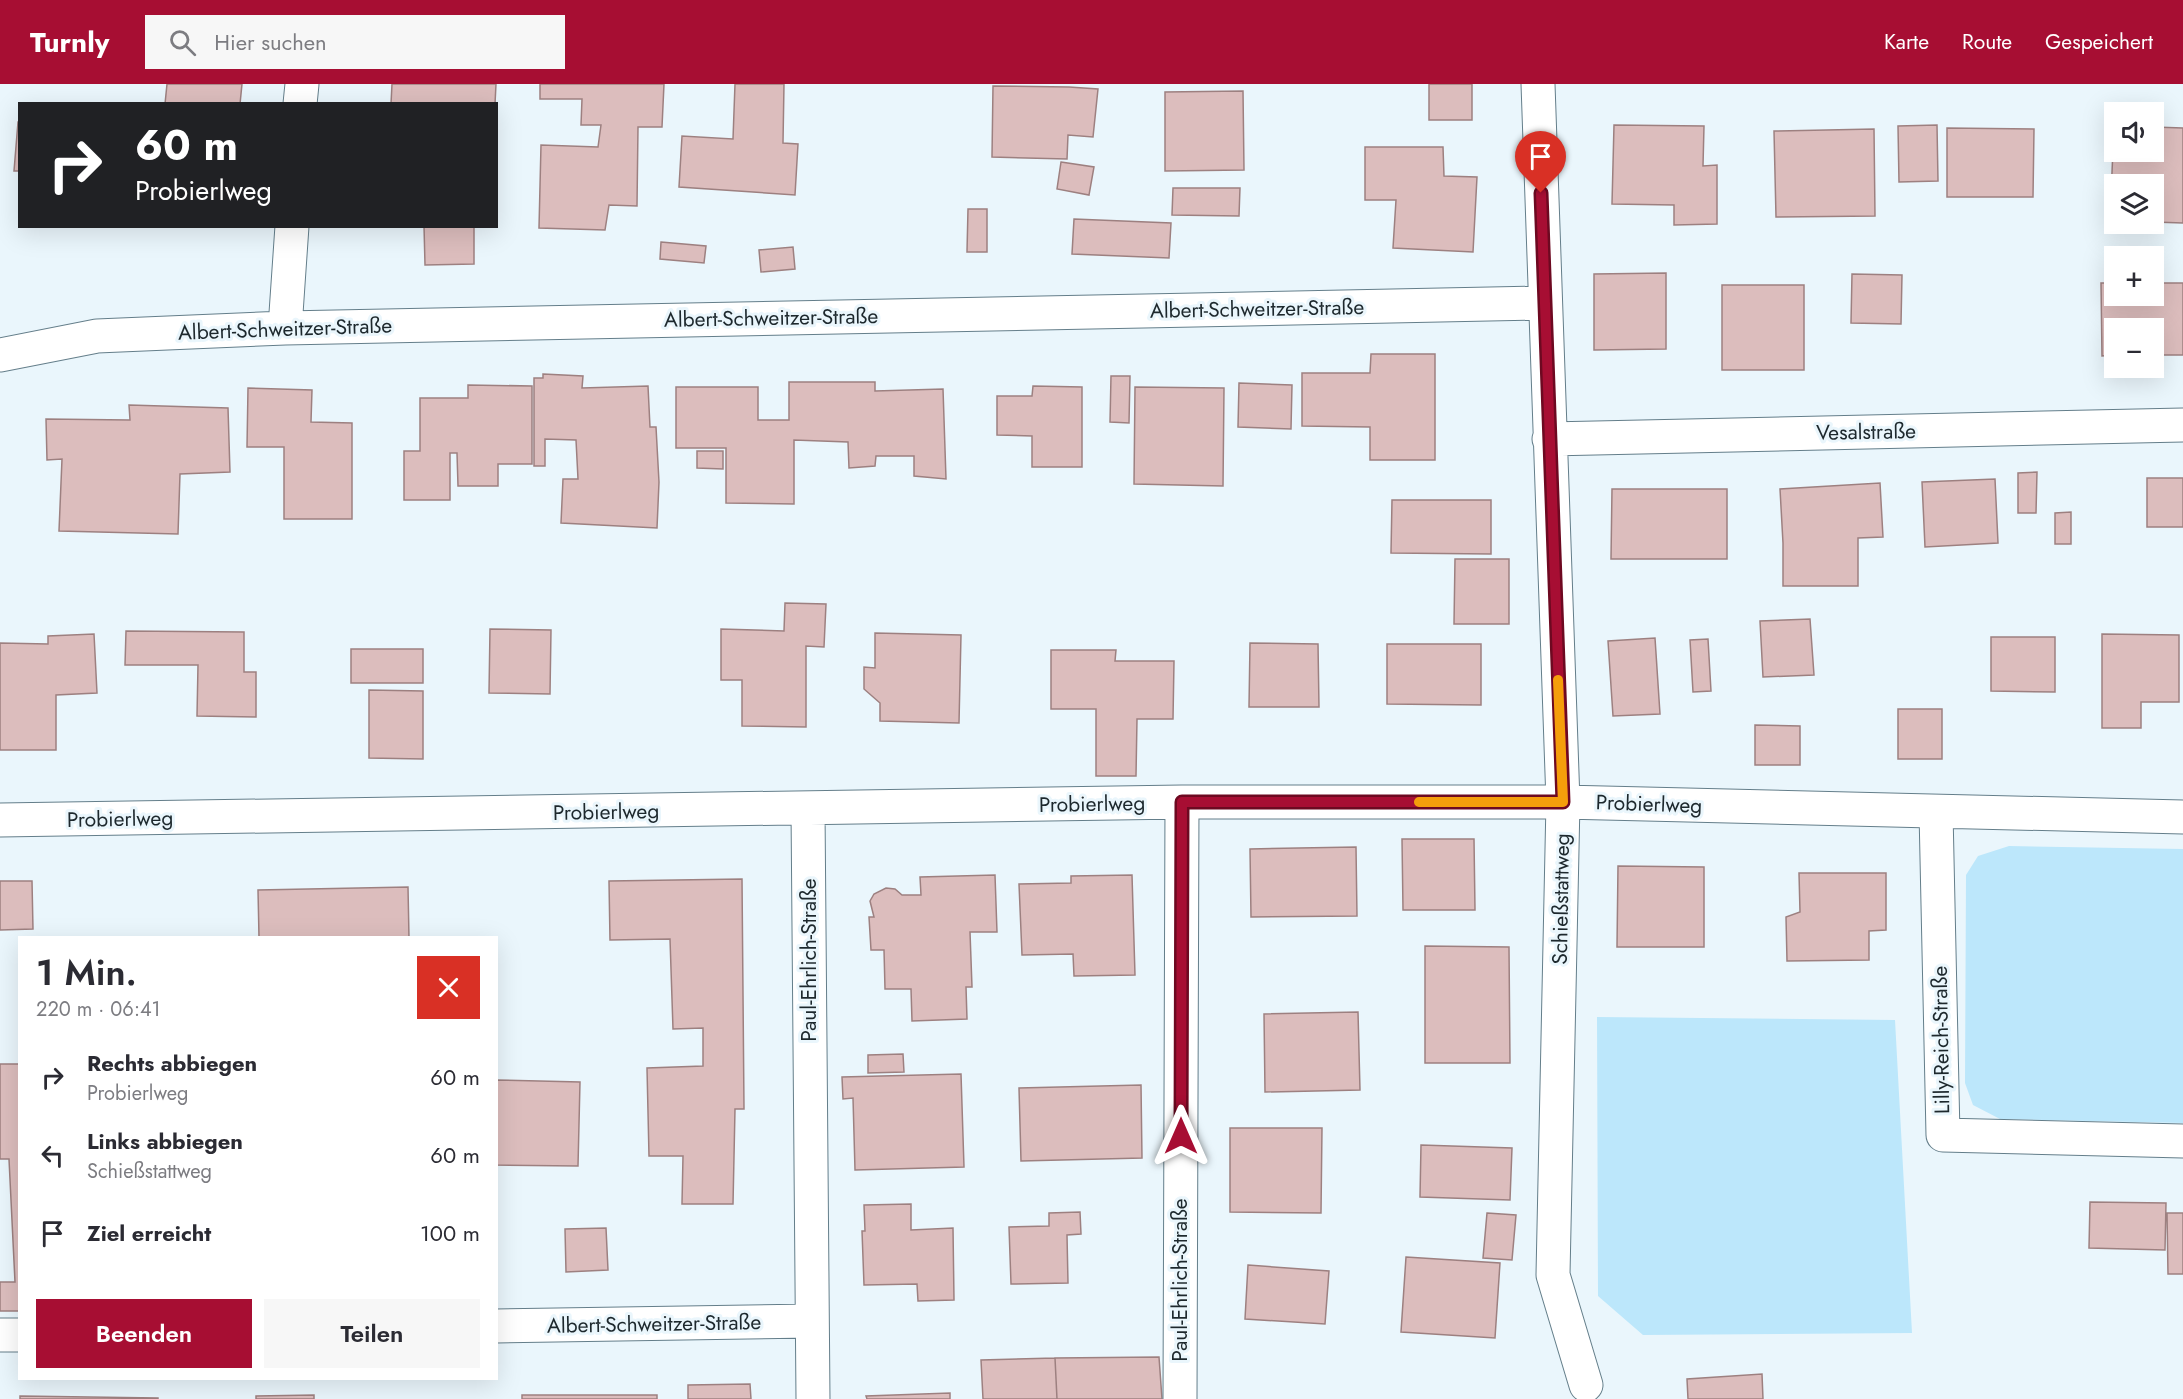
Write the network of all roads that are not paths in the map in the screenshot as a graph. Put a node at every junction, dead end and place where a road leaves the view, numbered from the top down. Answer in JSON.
{"nodes":[{"id":1,"x":302,"y":84,"type":"edge"},
{"id":2,"x":1538,"y":84,"type":"edge"},
{"id":3,"x":300,"y":102,"type":"edge"},
{"id":4,"x":292,"y":228,"type":"edge"},
{"id":5,"x":1544,"y":303,"type":"junction"},
{"id":6,"x":285,"y":328,"type":"junction"},
{"id":7,"x":0,"y":355,"type":"edge"},
{"id":8,"x":2183,"y":426,"type":"edge"},
{"id":9,"x":1549,"y":440,"type":"junction"},
{"id":10,"x":1182,"y":802,"type":"junction"},
{"id":11,"x":1563,"y":802,"type":"junction"},
{"id":12,"x":808,"y":809,"type":"junction"},
{"id":13,"x":1936,"y":813,"type":"junction"},
{"id":14,"x":2183,"y":817,"type":"edge"},
{"id":15,"x":0,"y":820,"type":"edge"},
{"id":16,"x":2183,"y":1141,"type":"edge"},
{"id":17,"x":812,"y":1321,"type":"junction"},
{"id":18,"x":498,"y":1326,"type":"edge"},
{"id":19,"x":0,"y":1335,"type":"edge"},
{"id":20,"x":18,"y":1335,"type":"edge"},
{"id":21,"x":1586,"y":1385,"type":"dead end"},
{"id":22,"x":813,"y":1399,"type":"edge"},
{"id":23,"x":1180,"y":1399,"type":"edge"}],
"edges":[{"from":1,"to":3,"type":"street"},
{"from":2,"to":5,"type":"street","name":"Schießstattweg"},
{"from":4,"to":6,"type":"street"},
{"from":5,"to":6,"type":"street","name":"Albert-Schweitzer-Straße"},
{"from":5,"to":9,"type":"street","name":"Schießstattweg"},
{"from":6,"to":7,"type":"street","name":"Albert-Schweitzer-Straße"},
{"from":8,"to":9,"type":"street","name":"Vesalstraße"},
{"from":9,"to":11,"type":"street","name":"Schießstattweg"},
{"from":10,"to":11,"type":"street","name":"Probierlweg"},
{"from":10,"to":12,"type":"street","name":"Probierlweg"},
{"from":10,"to":23,"type":"street","name":"Paul-Ehrlich-Straße"},
{"from":11,"to":13,"type":"street","name":"Probierlweg"},
{"from":11,"to":21,"type":"street","name":"Schießstattweg"},
{"from":12,"to":15,"type":"street","name":"Probierlweg"},
{"from":12,"to":17,"type":"street","name":"Paul-Ehrlich-Straße"},
{"from":13,"to":14,"type":"street","name":"Probierlweg"},
{"from":13,"to":16,"type":"street","name":"Lilly-Reich-Straße"},
{"from":17,"to":18,"type":"street","name":"Albert-Schweitzer-Straße"},
{"from":17,"to":22,"type":"street","name":"Paul-Ehrlich-Straße"},
{"from":19,"to":20,"type":"street"}]}
